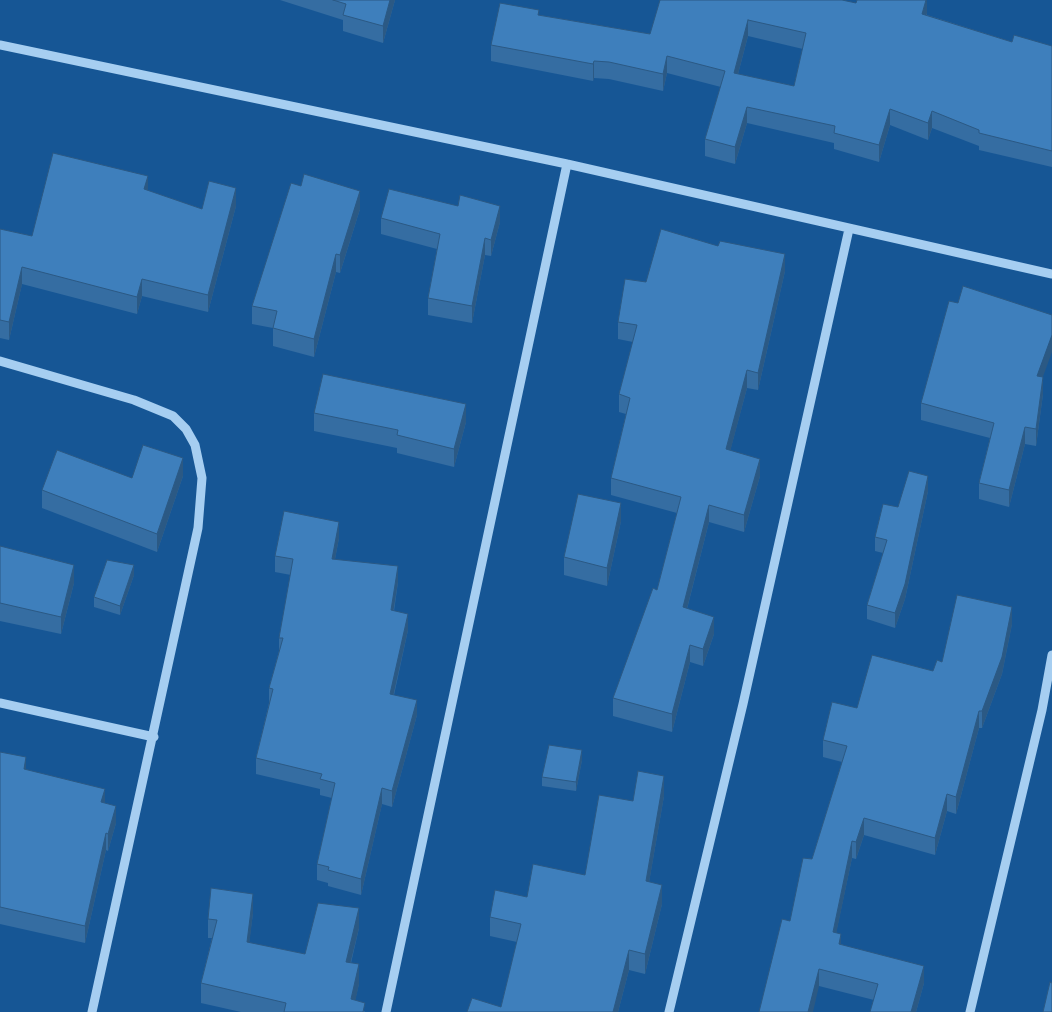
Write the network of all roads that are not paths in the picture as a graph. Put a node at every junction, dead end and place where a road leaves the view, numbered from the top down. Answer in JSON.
{"nodes":[{"id":1,"x":0,"y":45,"type":"edge"},
{"id":2,"x":567,"y":164,"type":"junction"},
{"id":3,"x":849,"y":229,"type":"junction"},
{"id":4,"x":1052,"y":274,"type":"edge"},
{"id":5,"x":0,"y":361,"type":"edge"},
{"id":6,"x":1052,"y":655,"type":"edge"},
{"id":7,"x":0,"y":703,"type":"edge"},
{"id":8,"x":154,"y":737,"type":"junction"},
{"id":9,"x":92,"y":1012,"type":"edge"},
{"id":10,"x":386,"y":1012,"type":"edge"},
{"id":11,"x":669,"y":1012,"type":"edge"},
{"id":12,"x":970,"y":1012,"type":"edge"}],
"edges":[{"from":1,"to":2,"type":"street"},
{"from":2,"to":3,"type":"street"},
{"from":2,"to":10,"type":"street"},
{"from":3,"to":4,"type":"street"},
{"from":3,"to":11,"type":"street"},
{"from":5,"to":8,"type":"street"},
{"from":6,"to":12,"type":"street"},
{"from":7,"to":8,"type":"street"},
{"from":8,"to":9,"type":"street"}]}
